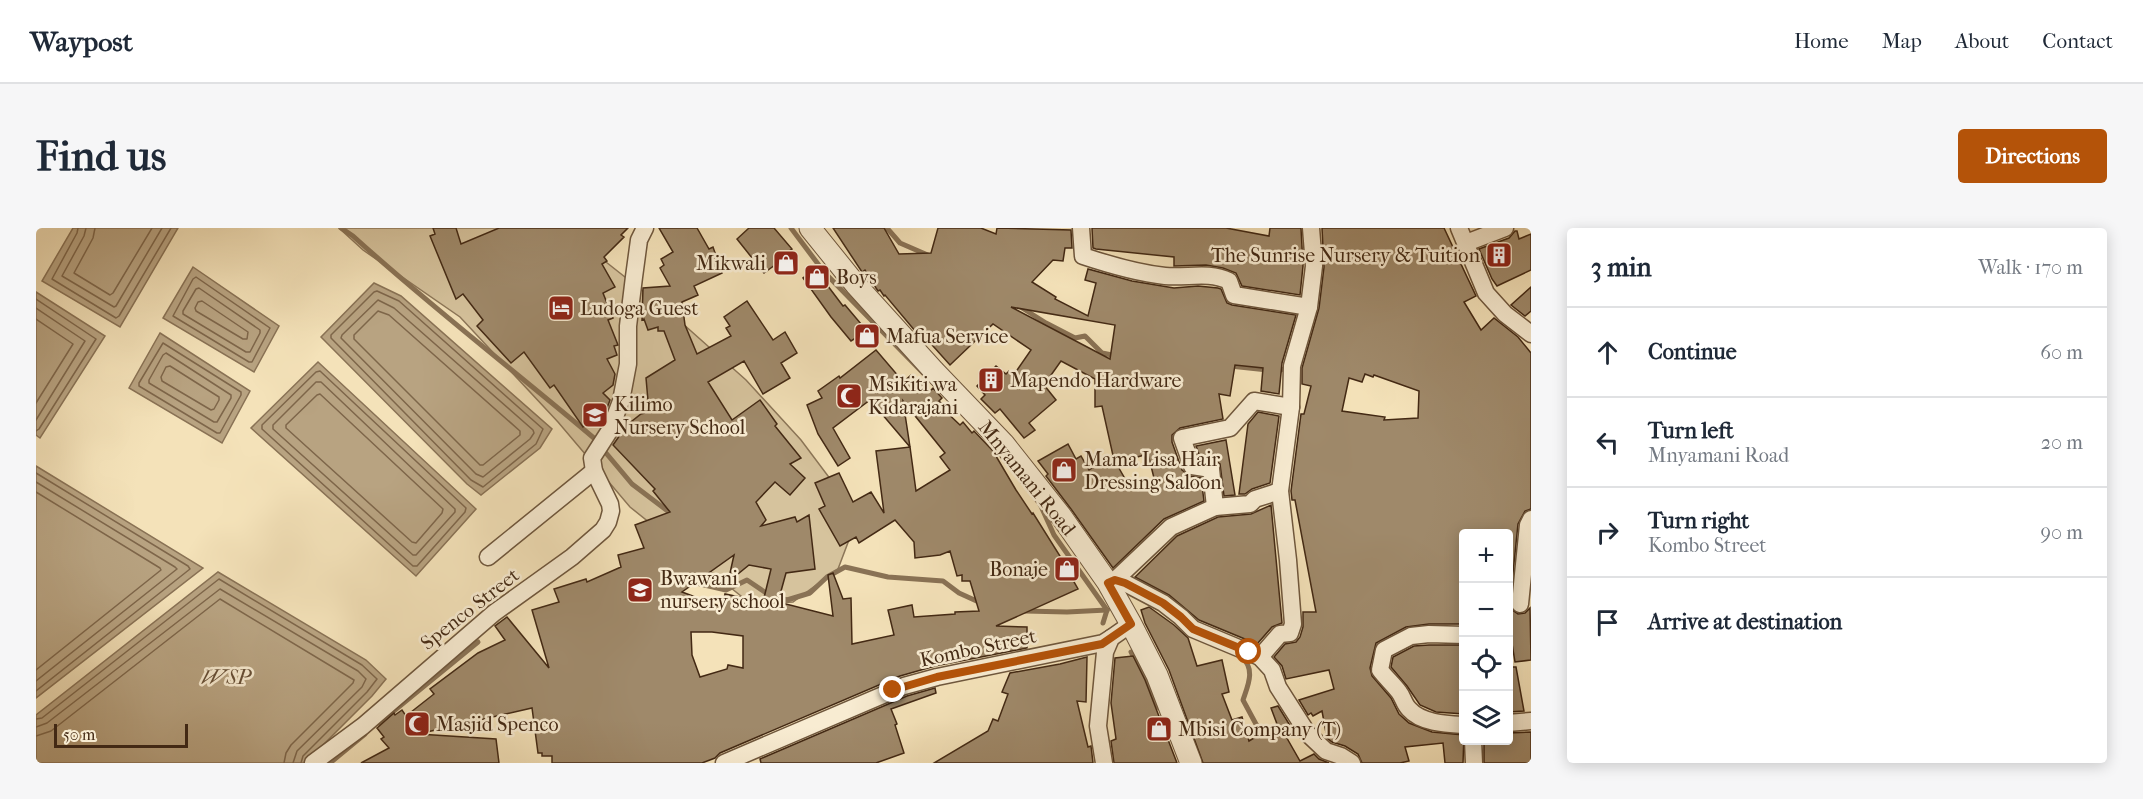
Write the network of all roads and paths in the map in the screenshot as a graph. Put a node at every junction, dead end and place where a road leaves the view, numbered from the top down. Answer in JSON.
{"nodes":[{"id":1,"x":645,"y":228,"type":"edge"},
{"id":2,"x":1081,"y":228,"type":"edge"},
{"id":3,"x":1311,"y":228,"type":"edge"},
{"id":4,"x":1505,"y":228,"type":"edge"},
{"id":5,"x":814,"y":229,"type":"edge"},
{"id":6,"x":1462,"y":235,"type":"edge"},
{"id":7,"x":1309,"y":307,"type":"junction"},
{"id":8,"x":1531,"y":334,"type":"edge"},
{"id":9,"x":1291,"y":407,"type":"junction"},
{"id":10,"x":594,"y":471,"type":"junction"},
{"id":11,"x":1280,"y":491,"type":"junction"},
{"id":12,"x":1215,"y":507,"type":"junction"},
{"id":13,"x":1531,"y":519,"type":"edge"},
{"id":14,"x":488,"y":557,"type":"dead end"},
{"id":15,"x":1111,"y":582,"type":"junction"},
{"id":16,"x":1520,"y":604,"type":"edge"},
{"id":17,"x":1131,"y":624,"type":"junction"},
{"id":18,"x":1459,"y":635,"type":"edge"},
{"id":19,"x":1111,"y":638,"type":"junction"},
{"id":20,"x":1260,"y":657,"type":"junction"},
{"id":21,"x":1531,"y":721,"type":"edge"},
{"id":22,"x":1513,"y":723,"type":"edge"},
{"id":23,"x":1459,"y":725,"type":"edge"},
{"id":24,"x":1473,"y":745,"type":"edge"},
{"id":25,"x":313,"y":763,"type":"edge"},
{"id":26,"x":724,"y":763,"type":"edge"},
{"id":27,"x":1104,"y":763,"type":"edge"},
{"id":28,"x":1191,"y":763,"type":"edge"},
{"id":29,"x":1352,"y":763,"type":"edge"},
{"id":30,"x":1474,"y":763,"type":"edge"}],
"edges":[{"from":1,"to":10,"type":"street"},
{"from":2,"to":7,"type":"street"},
{"from":3,"to":7,"type":"street"},
{"from":4,"to":6,"type":"street"},
{"from":5,"to":15,"type":"street","name":"Mnyamani Road"},
{"from":6,"to":8,"type":"street"},
{"from":7,"to":9,"type":"street"},
{"from":9,"to":11,"type":"street"},
{"from":9,"to":12,"type":"street"},
{"from":10,"to":14,"type":"street"},
{"from":10,"to":25,"type":"street","name":"Spenco Street"},
{"from":11,"to":12,"type":"street"},
{"from":11,"to":20,"type":"street"},
{"from":12,"to":15,"type":"street"},
{"from":13,"to":16,"type":"street"},
{"from":15,"to":17,"type":"street","name":"Mnyamani Road"},
{"from":15,"to":20,"type":"street"},
{"from":17,"to":19,"type":"street","name":"Kombo Street"},
{"from":17,"to":28,"type":"street","name":"Mnyamani Road"},
{"from":18,"to":23,"type":"street"},
{"from":19,"to":26,"type":"street","name":"Kombo Street"},
{"from":19,"to":27,"type":"street"},
{"from":20,"to":29,"type":"street"},
{"from":21,"to":22,"type":"street"},
{"from":24,"to":30,"type":"street"}]}
